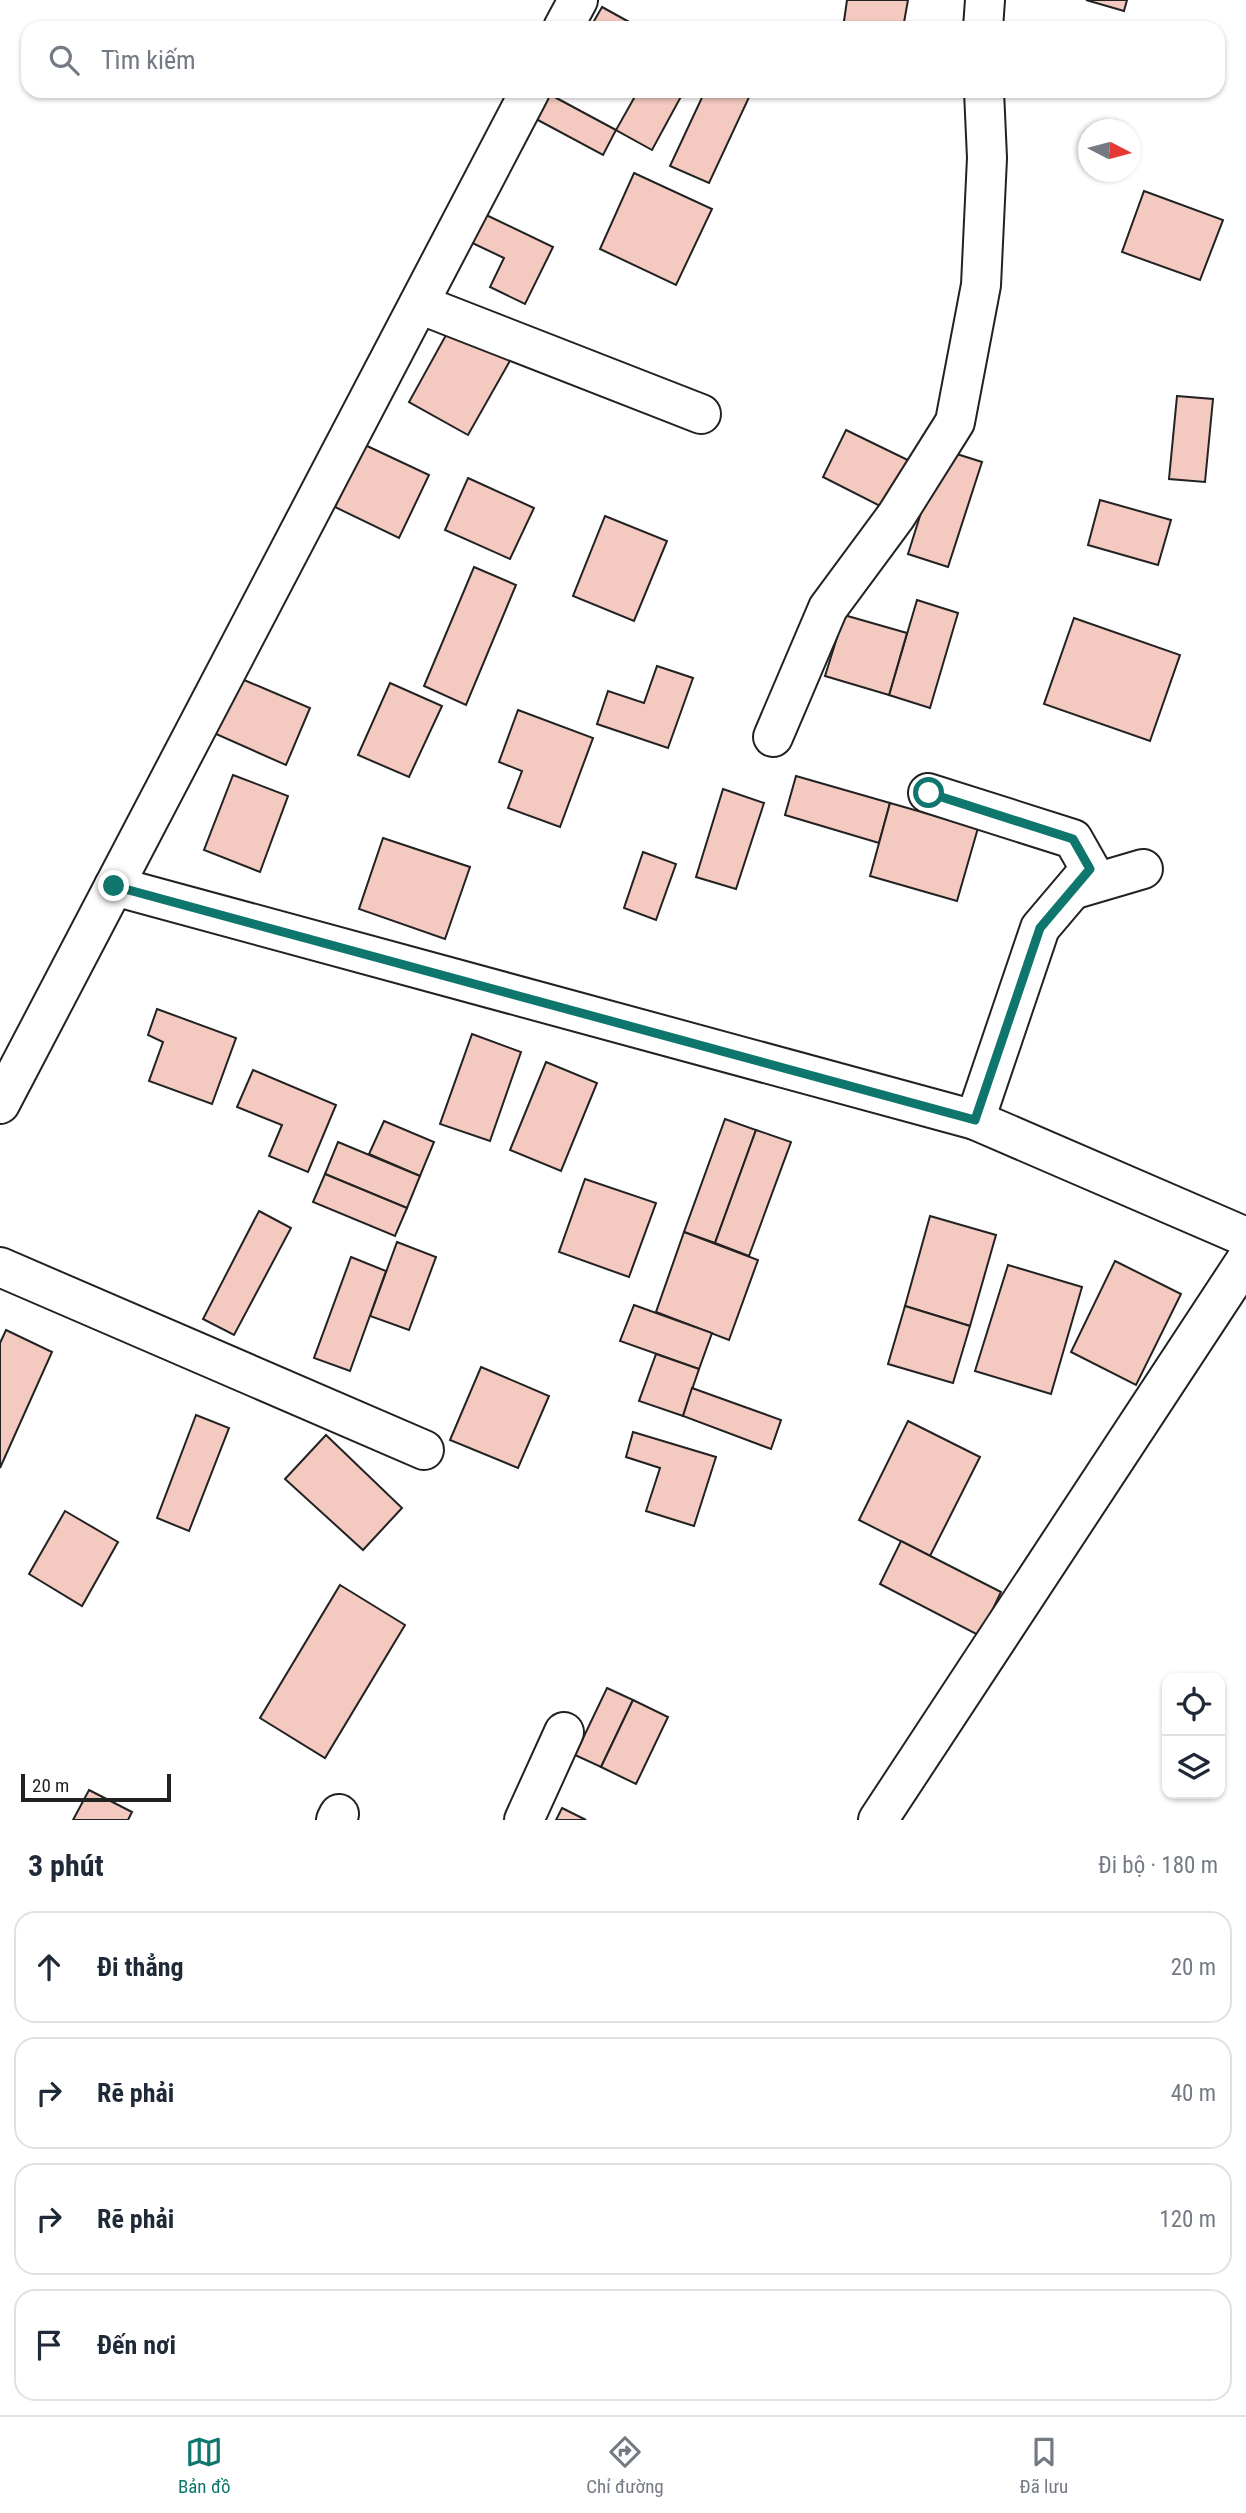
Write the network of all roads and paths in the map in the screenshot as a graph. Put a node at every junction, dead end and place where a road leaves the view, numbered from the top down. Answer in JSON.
{"nodes":[{"id":1,"x":578,"y":0,"type":"edge"},
{"id":2,"x":985,"y":0,"type":"edge"},
{"id":3,"x":567,"y":21,"type":"edge"},
{"id":4,"x":984,"y":21,"type":"edge"},
{"id":5,"x":526,"y":98,"type":"edge"},
{"id":6,"x":984,"y":98,"type":"edge"},
{"id":7,"x":419,"y":304,"type":"junction"},
{"id":8,"x":701,"y":414,"type":"dead end"},
{"id":9,"x":773,"y":737,"type":"dead end"},
{"id":10,"x":929,"y":793,"type":"dead end"},
{"id":11,"x":1143,"y":869,"type":"dead end"},
{"id":12,"x":114,"y":886,"type":"junction"},
{"id":13,"x":1075,"y":889,"type":"junction"},
{"id":14,"x":0,"y":1104,"type":"edge"},
{"id":15,"x":975,"y":1120,"type":"junction"},
{"id":16,"x":1246,"y":1237,"type":"edge"},
{"id":17,"x":1246,"y":1260,"type":"edge"},
{"id":18,"x":0,"y":1267,"type":"edge"},
{"id":19,"x":424,"y":1450,"type":"dead end"},
{"id":20,"x":564,"y":1731,"type":"dead end"},
{"id":21,"x":524,"y":1820,"type":"edge"},
{"id":22,"x":878,"y":1820,"type":"edge"}],
"edges":[{"from":1,"to":3,"type":"street"},
{"from":2,"to":4,"type":"street"},
{"from":5,"to":7,"type":"street"},
{"from":6,"to":9,"type":"street"},
{"from":7,"to":8,"type":"street"},
{"from":7,"to":12,"type":"street"},
{"from":10,"to":13,"type":"street"},
{"from":11,"to":13,"type":"street"},
{"from":12,"to":14,"type":"street"},
{"from":12,"to":15,"type":"street"},
{"from":13,"to":15,"type":"street"},
{"from":15,"to":16,"type":"street"},
{"from":17,"to":22,"type":"street"},
{"from":18,"to":19,"type":"street"},
{"from":20,"to":21,"type":"street"}]}
